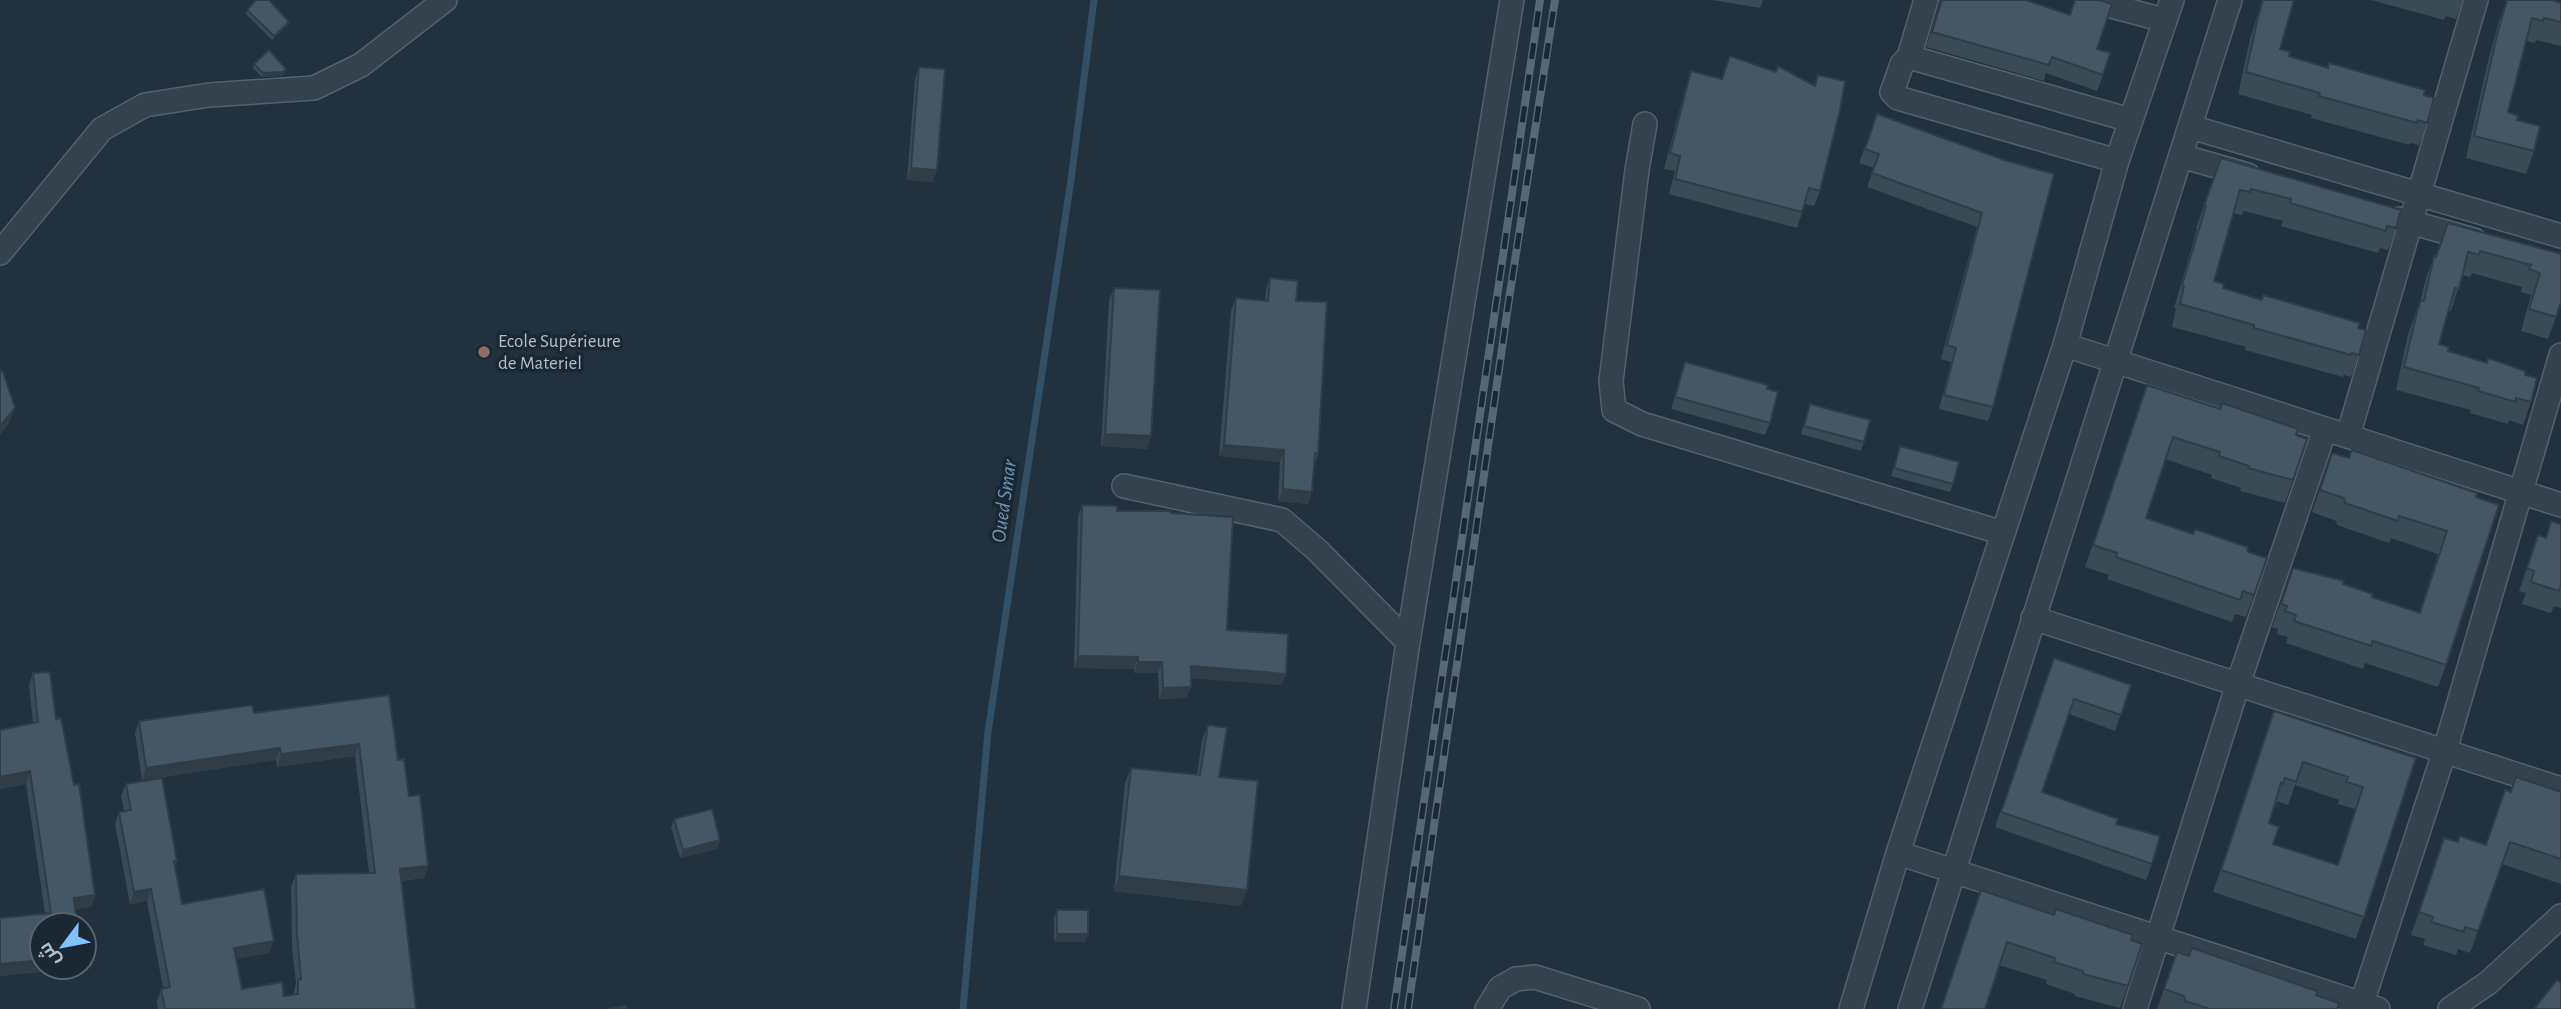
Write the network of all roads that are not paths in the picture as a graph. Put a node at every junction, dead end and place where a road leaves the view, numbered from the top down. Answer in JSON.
{"nodes":[{"id":1,"x":445,"y":0,"type":"edge"},
{"id":2,"x":1512,"y":0,"type":"edge"},
{"id":3,"x":1926,"y":0,"type":"edge"},
{"id":4,"x":2088,"y":0,"type":"edge"},
{"id":5,"x":2230,"y":0,"type":"edge"},
{"id":6,"x":2476,"y":0,"type":"edge"},
{"id":7,"x":2168,"y":10,"type":"edge"},
{"id":8,"x":1909,"y":57,"type":"junction"},
{"id":9,"x":2130,"y":120,"type":"junction"},
{"id":10,"x":1645,"y":124,"type":"dead end"},
{"id":11,"x":2191,"y":127,"type":"junction"},
{"id":12,"x":2181,"y":156,"type":"junction"},
{"id":13,"x":2117,"y":161,"type":"junction"},
{"id":14,"x":2270,"y":182,"type":"edge"},
{"id":15,"x":2419,"y":194,"type":"junction"},
{"id":16,"x":2373,"y":211,"type":"edge"},
{"id":17,"x":2411,"y":222,"type":"junction"},
{"id":18,"x":2561,"y":236,"type":"edge"},
{"id":19,"x":2499,"y":248,"type":"edge"},
{"id":20,"x":0,"y":253,"type":"edge"},
{"id":21,"x":2065,"y":345,"type":"junction"},
{"id":22,"x":2561,"y":355,"type":"edge"},
{"id":23,"x":2115,"y":361,"type":"junction"},
{"id":24,"x":2325,"y":429,"type":"junction"},
{"id":25,"x":2348,"y":436,"type":"junction"},
{"id":26,"x":1124,"y":486,"type":"dead end"},
{"id":27,"x":2521,"y":492,"type":"junction"},
{"id":28,"x":2561,"y":505,"type":"edge"},
{"id":29,"x":2003,"y":533,"type":"junction"},
{"id":30,"x":2033,"y":618,"type":"junction"},
{"id":31,"x":1408,"y":642,"type":"junction"},
{"id":32,"x":2238,"y":684,"type":"junction"},
{"id":33,"x":2445,"y":750,"type":"junction"},
{"id":34,"x":2561,"y":789,"type":"edge"},
{"id":35,"x":1898,"y":853,"type":"junction"},
{"id":36,"x":1953,"y":871,"type":"junction"},
{"id":37,"x":2561,"y":916,"type":"edge"},
{"id":38,"x":2158,"y":938,"type":"junction"},
{"id":39,"x":2366,"y":1007,"type":"edge"},
{"id":40,"x":1354,"y":1009,"type":"edge"},
{"id":41,"x":1487,"y":1009,"type":"edge"},
{"id":42,"x":1639,"y":1009,"type":"edge"},
{"id":43,"x":1851,"y":1009,"type":"edge"},
{"id":44,"x":1910,"y":1009,"type":"edge"},
{"id":45,"x":2135,"y":1009,"type":"edge"},
{"id":46,"x":2450,"y":1009,"type":"edge"}],
"edges":[{"from":1,"to":20,"type":"street"},
{"from":2,"to":31,"type":"street"},
{"from":3,"to":8,"type":"street"},
{"from":4,"to":7,"type":"street"},
{"from":5,"to":11,"type":"street"},
{"from":6,"to":15,"type":"street"},
{"from":7,"to":9,"type":"street"},
{"from":8,"to":9,"type":"street"},
{"from":8,"to":13,"type":"street"},
{"from":9,"to":13,"type":"street"},
{"from":10,"to":29,"type":"street"},
{"from":11,"to":12,"type":"street"},
{"from":11,"to":15,"type":"street"},
{"from":12,"to":14,"type":"street"},
{"from":12,"to":23,"type":"street"},
{"from":13,"to":21,"type":"street"},
{"from":15,"to":17,"type":"street"},
{"from":15,"to":18,"type":"street"},
{"from":16,"to":17,"type":"street"},
{"from":17,"to":19,"type":"street"},
{"from":17,"to":25,"type":"street"},
{"from":21,"to":23,"type":"street"},
{"from":21,"to":29,"type":"street"},
{"from":22,"to":27,"type":"street"},
{"from":23,"to":24,"type":"street"},
{"from":23,"to":30,"type":"street"},
{"from":24,"to":25,"type":"street"},
{"from":24,"to":32,"type":"street"},
{"from":25,"to":27,"type":"street"},
{"from":26,"to":31,"type":"street"},
{"from":27,"to":28,"type":"street"},
{"from":27,"to":33,"type":"street"},
{"from":29,"to":35,"type":"street"},
{"from":30,"to":32,"type":"street"},
{"from":30,"to":36,"type":"street"},
{"from":31,"to":40,"type":"street"},
{"from":32,"to":33,"type":"street"},
{"from":32,"to":38,"type":"street"},
{"from":33,"to":34,"type":"street"},
{"from":33,"to":39,"type":"street"},
{"from":35,"to":36,"type":"street"},
{"from":35,"to":43,"type":"street"},
{"from":36,"to":38,"type":"street"},
{"from":36,"to":44,"type":"street"},
{"from":37,"to":46,"type":"street"},
{"from":38,"to":39,"type":"street"},
{"from":38,"to":45,"type":"street"},
{"from":41,"to":42,"type":"street"}]}
